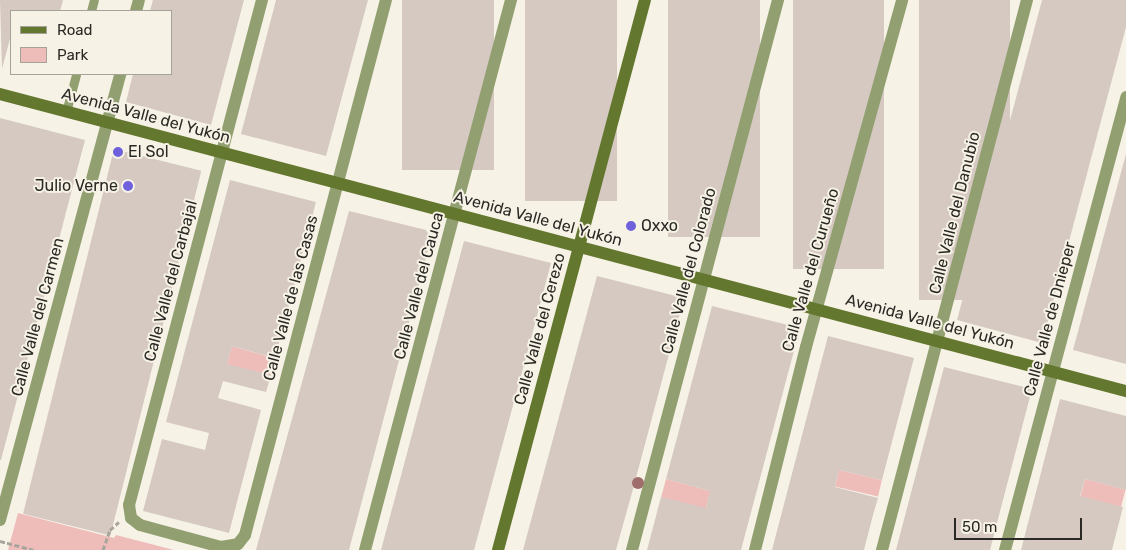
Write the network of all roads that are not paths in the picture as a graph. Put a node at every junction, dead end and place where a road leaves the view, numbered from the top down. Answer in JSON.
{"nodes":[{"id":1,"x":262,"y":0,"type":"edge"},
{"id":2,"x":386,"y":0,"type":"edge"},
{"id":3,"x":511,"y":0,"type":"edge"},
{"id":4,"x":645,"y":0,"type":"edge"},
{"id":5,"x":778,"y":0,"type":"edge"},
{"id":6,"x":902,"y":0,"type":"edge"},
{"id":7,"x":1027,"y":0,"type":"edge"},
{"id":8,"x":76,"y":75,"type":"edge"},
{"id":9,"x":120,"y":75,"type":"edge"},
{"id":10,"x":0,"y":94,"type":"edge"},
{"id":11,"x":1126,"y":97,"type":"edge"},
{"id":12,"x":66,"y":112,"type":"junction"},
{"id":13,"x":108,"y":122,"type":"junction"},
{"id":14,"x":222,"y":152,"type":"junction"},
{"id":15,"x":338,"y":183,"type":"junction"},
{"id":16,"x":456,"y":214,"type":"junction"},
{"id":17,"x":578,"y":246,"type":"junction"},
{"id":18,"x":703,"y":279,"type":"junction"},
{"id":19,"x":818,"y":309,"type":"junction"},
{"id":20,"x":939,"y":341,"type":"junction"},
{"id":21,"x":1053,"y":371,"type":"junction"},
{"id":22,"x":1126,"y":390,"type":"edge"},
{"id":23,"x":0,"y":520,"type":"edge"},
{"id":24,"x":181,"y":536,"type":"joint"},
{"id":25,"x":365,"y":550,"type":"edge"},
{"id":26,"x":498,"y":550,"type":"edge"},
{"id":27,"x":632,"y":550,"type":"edge"},
{"id":28,"x":754,"y":550,"type":"edge"},
{"id":29,"x":882,"y":550,"type":"edge"},
{"id":30,"x":1005,"y":550,"type":"edge"}],
"edges":[{"from":1,"to":14,"type":"street","name":"Calle Valle del Carbajal"},
{"from":2,"to":15,"type":"street","name":"Calle Valle de las Casas"},
{"from":3,"to":16,"type":"street","name":"Calle Valle del Cauca"},
{"from":4,"to":17,"type":"street","name":"Calle Valle del Cerezo"},
{"from":5,"to":18,"type":"street","name":"Calle Valle del Colorado"},
{"from":6,"to":19,"type":"street","name":"Calle Valle del Curueño"},
{"from":7,"to":20,"type":"street","name":"Calle Valle del Danubio"},
{"from":8,"to":12,"type":"lane"},
{"from":9,"to":13,"type":"street","name":"Calle Valle del Carmen"},
{"from":10,"to":12,"type":"street","name":"Avenida Valle del Yukón"},
{"from":11,"to":21,"type":"street","name":"Calle Valle de Dnieper"},
{"from":12,"to":13,"type":"street","name":"Avenida Valle del Yukón"},
{"from":13,"to":14,"type":"street","name":"Avenida Valle del Yukón"},
{"from":13,"to":23,"type":"street","name":"Calle Valle del Carmen"},
{"from":14,"to":15,"type":"street","name":"Avenida Valle del Yukón"},
{"from":14,"to":24,"type":"street","name":"Calle Valle del Carbajal"},
{"from":15,"to":16,"type":"street","name":"Avenida Valle del Yukón"},
{"from":15,"to":24,"type":"street","name":"Calle Valle de las Casas"},
{"from":16,"to":17,"type":"street","name":"Avenida Valle del Yukón"},
{"from":16,"to":25,"type":"street","name":"Calle Valle del Cauca"},
{"from":17,"to":18,"type":"street","name":"Avenida Valle del Yukón"},
{"from":17,"to":26,"type":"street","name":"Calle Valle del Cerezo"},
{"from":18,"to":19,"type":"street","name":"Avenida Valle del Yukón"},
{"from":18,"to":27,"type":"street","name":"Calle Valle del Colorado"},
{"from":19,"to":20,"type":"street","name":"Avenida Valle del Yukón"},
{"from":19,"to":28,"type":"street","name":"Calle Valle del Curueño"},
{"from":20,"to":21,"type":"street","name":"Avenida Valle del Yukón"},
{"from":20,"to":29,"type":"street","name":"Calle Valle del Danubio"},
{"from":21,"to":22,"type":"street","name":"Avenida Valle del Yukón"},
{"from":21,"to":30,"type":"street","name":"Calle Valle de Dnieper"}]}
